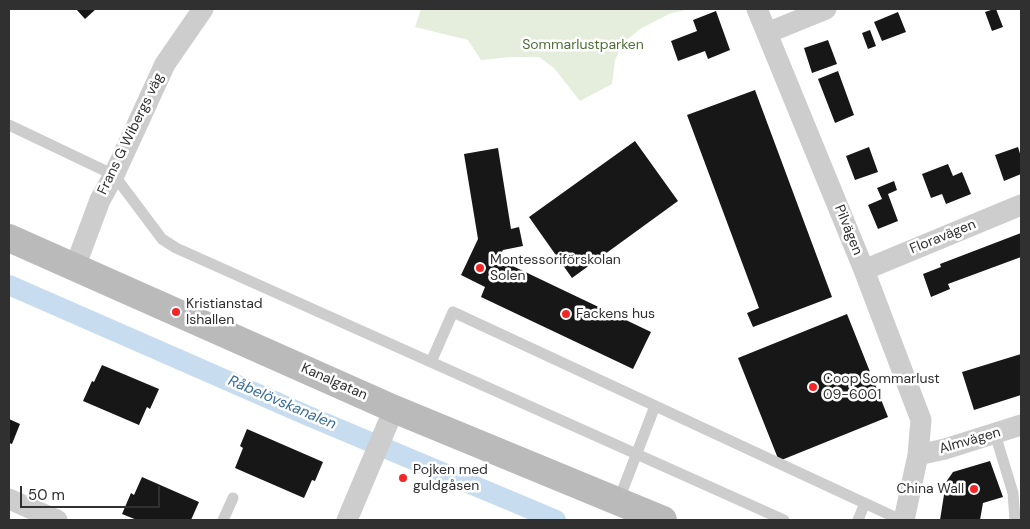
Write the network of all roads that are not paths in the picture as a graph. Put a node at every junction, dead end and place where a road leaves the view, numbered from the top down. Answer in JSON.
{"nodes":[{"id":1,"x":203,"y":9,"type":"edge"},
{"id":2,"x":757,"y":9,"type":"edge"},
{"id":3,"x":826,"y":9,"type":"edge"},
{"id":4,"x":767,"y":33,"type":"junction"},
{"id":5,"x":9,"y":125,"type":"edge"},
{"id":6,"x":114,"y":175,"type":"junction"},
{"id":7,"x":1021,"y":205,"type":"edge"},
{"id":8,"x":9,"y":238,"type":"edge"},
{"id":9,"x":75,"y":267,"type":"junction"},
{"id":10,"x":864,"y":270,"type":"junction"},
{"id":11,"x":432,"y":362,"type":"junction"},
{"id":12,"x":655,"y":406,"type":"junction"},
{"id":13,"x":394,"y":409,"type":"junction"},
{"id":14,"x":1021,"y":425,"type":"edge"},
{"id":15,"x":995,"y":434,"type":"junction"},
{"id":16,"x":636,"y":455,"type":"junction"},
{"id":17,"x":918,"y":455,"type":"junction"},
{"id":18,"x":233,"y":498,"type":"dead end"},
{"id":19,"x":9,"y":499,"type":"edge"},
{"id":20,"x":618,"y":502,"type":"junction"},
{"id":21,"x":865,"y":503,"type":"junction"},
{"id":22,"x":48,"y":518,"type":"edge"},
{"id":23,"x":223,"y":520,"type":"edge"},
{"id":24,"x":347,"y":520,"type":"edge"},
{"id":25,"x":663,"y":520,"type":"edge"},
{"id":26,"x":784,"y":520,"type":"edge"},
{"id":27,"x":858,"y":520,"type":"edge"},
{"id":28,"x":902,"y":520,"type":"edge"},
{"id":29,"x":1015,"y":520,"type":"edge"}],
"edges":[{"from":1,"to":6,"type":"street","name":"Frans G Wibergs väg"},
{"from":2,"to":4,"type":"street","name":"Pilvägen"},
{"from":3,"to":4,"type":"street"},
{"from":4,"to":10,"type":"street","name":"Pilvägen"},
{"from":5,"to":6,"type":"lane"},
{"from":6,"to":9,"type":"street","name":"Frans G Wibergs väg"},
{"from":6,"to":11,"type":"lane"},
{"from":7,"to":10,"type":"street","name":"Floravägen"},
{"from":8,"to":9,"type":"street","name":"Kanalgatan"},
{"from":9,"to":13,"type":"street","name":"Kanalgatan"},
{"from":10,"to":17,"type":"street","name":"Pilvägen"},
{"from":11,"to":12,"type":"lane"},
{"from":11,"to":16,"type":"lane"},
{"from":12,"to":16,"type":"lane"},
{"from":12,"to":21,"type":"lane"},
{"from":13,"to":20,"type":"street","name":"Kanalgatan"},
{"from":13,"to":24,"type":"street"},
{"from":14,"to":15,"type":"street","name":"Almvägen"},
{"from":15,"to":17,"type":"street","name":"Almvägen"},
{"from":15,"to":29,"type":"lane"},
{"from":16,"to":20,"type":"lane"},
{"from":16,"to":26,"type":"lane"},
{"from":17,"to":28,"type":"street","name":"Pilvägen"},
{"from":18,"to":23,"type":"lane"},
{"from":19,"to":22,"type":"street"},
{"from":20,"to":25,"type":"street","name":"Kanalgatan"},
{"from":21,"to":27,"type":"lane"},
{"from":21,"to":28,"type":"lane"}]}
